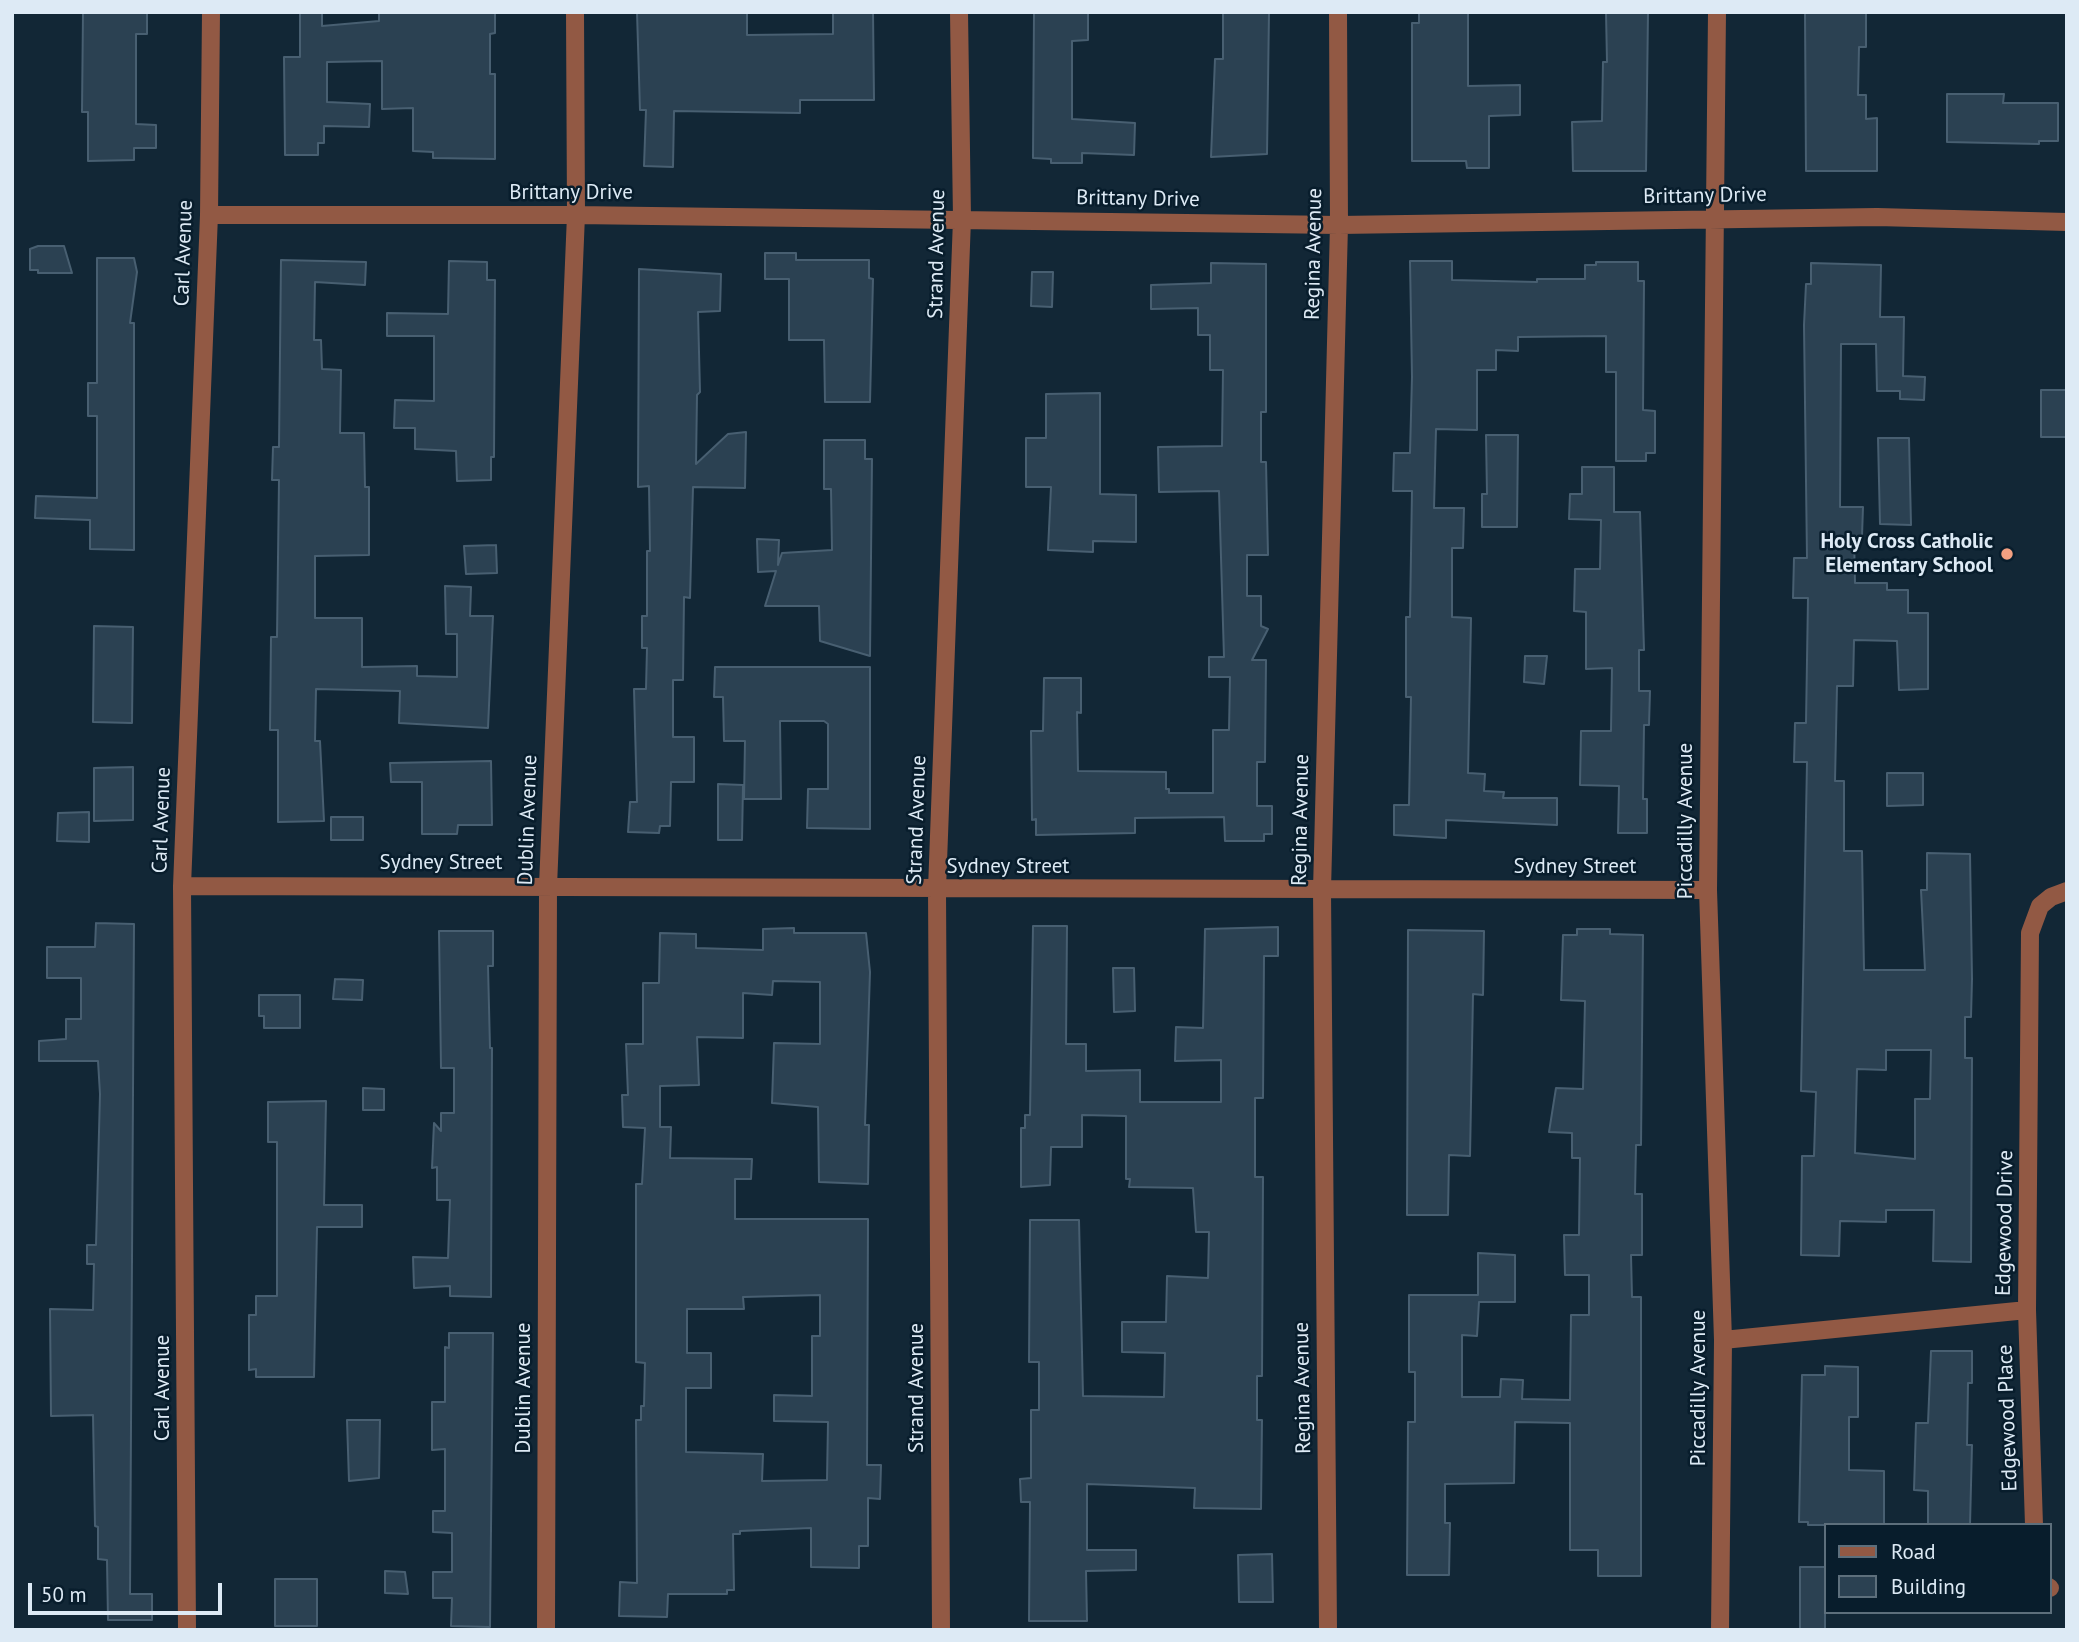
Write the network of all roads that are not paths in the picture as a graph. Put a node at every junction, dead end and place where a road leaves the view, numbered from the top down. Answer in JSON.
{"nodes":[{"id":1,"x":211,"y":12,"type":"edge"},
{"id":2,"x":575,"y":12,"type":"edge"},
{"id":3,"x":959,"y":12,"type":"edge"},
{"id":4,"x":1338,"y":12,"type":"edge"},
{"id":5,"x":1717,"y":12,"type":"edge"},
{"id":6,"x":209,"y":215,"type":"junction"},
{"id":7,"x":576,"y":215,"type":"junction"},
{"id":8,"x":962,"y":219,"type":"junction"},
{"id":9,"x":1713,"y":219,"type":"junction"},
{"id":10,"x":2067,"y":222,"type":"edge"},
{"id":11,"x":1339,"y":225,"type":"junction"},
{"id":12,"x":182,"y":886,"type":"junction"},
{"id":13,"x":548,"y":886,"type":"junction"},
{"id":14,"x":937,"y":889,"type":"junction"},
{"id":15,"x":1321,"y":890,"type":"junction"},
{"id":16,"x":1708,"y":890,"type":"junction"},
{"id":17,"x":2067,"y":891,"type":"edge"},
{"id":18,"x":2027,"y":1310,"type":"junction"},
{"id":19,"x":1723,"y":1340,"type":"junction"},
{"id":20,"x":2034,"y":1523,"type":"edge"},
{"id":21,"x":187,"y":1630,"type":"edge"},
{"id":22,"x":546,"y":1630,"type":"edge"},
{"id":23,"x":941,"y":1630,"type":"edge"},
{"id":24,"x":1328,"y":1630,"type":"edge"},
{"id":25,"x":1720,"y":1630,"type":"edge"}],
"edges":[{"from":1,"to":6,"type":"street","name":"Carl Avenue"},
{"from":2,"to":7,"type":"street","name":"Dublin Avenue"},
{"from":3,"to":8,"type":"street","name":"Strand Avenue"},
{"from":4,"to":11,"type":"street","name":"Regina Avenue"},
{"from":5,"to":9,"type":"street","name":"Piccadilly Avenue"},
{"from":6,"to":7,"type":"street","name":"Brittany Drive"},
{"from":6,"to":12,"type":"street","name":"Carl Avenue"},
{"from":7,"to":8,"type":"street","name":"Brittany Drive"},
{"from":7,"to":13,"type":"street","name":"Dublin Avenue"},
{"from":8,"to":11,"type":"street","name":"Brittany Drive"},
{"from":8,"to":14,"type":"street","name":"Strand Avenue"},
{"from":9,"to":10,"type":"street","name":"Brittany Drive"},
{"from":9,"to":11,"type":"street","name":"Brittany Drive"},
{"from":9,"to":16,"type":"street","name":"Piccadilly Avenue"},
{"from":11,"to":15,"type":"street","name":"Regina Avenue"},
{"from":12,"to":13,"type":"street","name":"Sydney Street"},
{"from":12,"to":21,"type":"street","name":"Carl Avenue"},
{"from":13,"to":14,"type":"street","name":"Sydney Street"},
{"from":13,"to":22,"type":"street","name":"Dublin Avenue"},
{"from":14,"to":15,"type":"street","name":"Sydney Street"},
{"from":14,"to":23,"type":"street","name":"Strand Avenue"},
{"from":15,"to":16,"type":"street","name":"Sydney Street"},
{"from":15,"to":24,"type":"street","name":"Regina Avenue"},
{"from":16,"to":19,"type":"street","name":"Piccadilly Avenue"},
{"from":17,"to":18,"type":"street","name":"Edgewood Drive"},
{"from":18,"to":19,"type":"street","name":"Edgewood Drive"},
{"from":18,"to":20,"type":"street","name":"Edgewood Place"},
{"from":19,"to":25,"type":"street","name":"Piccadilly Avenue"}]}
